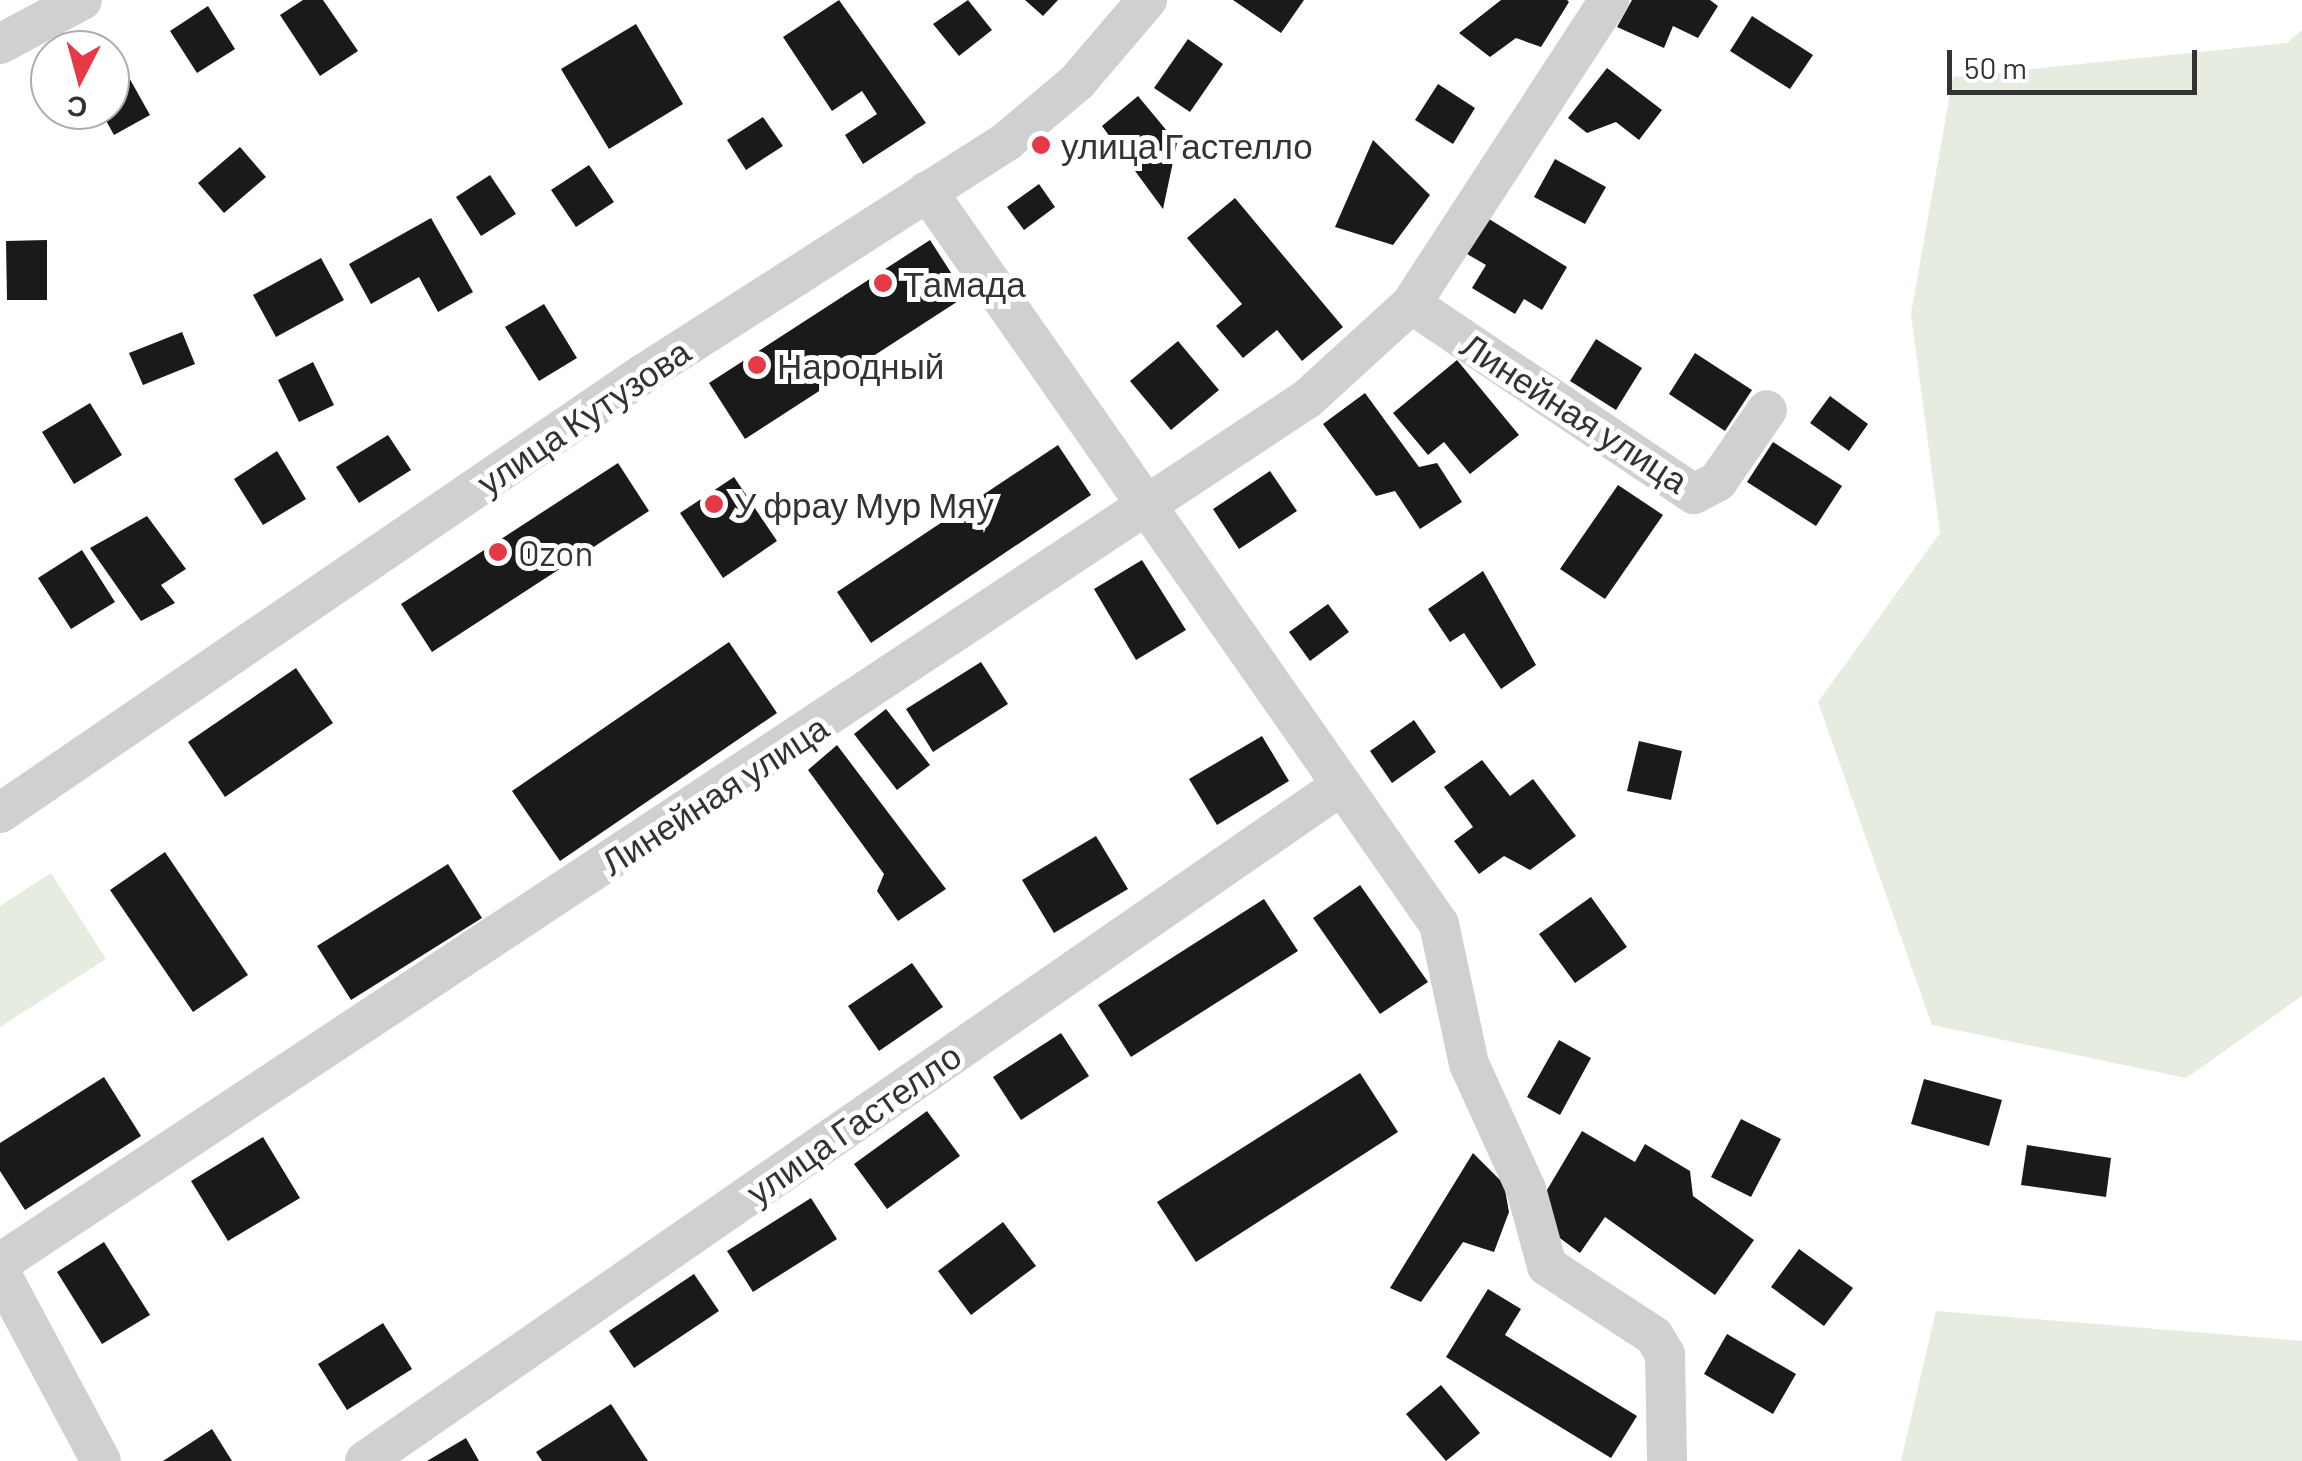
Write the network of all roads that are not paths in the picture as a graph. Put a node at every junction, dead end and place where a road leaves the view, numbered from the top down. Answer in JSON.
{"nodes":[{"id":1,"x":82,"y":0,"type":"edge"},
{"id":2,"x":1146,"y":0,"type":"edge"},
{"id":3,"x":1609,"y":0,"type":"edge"},
{"id":4,"x":0,"y":44,"type":"edge"},
{"id":5,"x":927,"y":192,"type":"junction"},
{"id":6,"x":1411,"y":304,"type":"junction"},
{"id":7,"x":1767,"y":410,"type":"dead end"},
{"id":8,"x":1145,"y":511,"type":"junction"},
{"id":9,"x":1342,"y":785,"type":"junction"},
{"id":10,"x":0,"y":812,"type":"edge"},
{"id":11,"x":0,"y":1263,"type":"edge"},
{"id":12,"x":0,"y":1272,"type":"edge"},
{"id":13,"x":101,"y":1461,"type":"edge"},
{"id":14,"x":364,"y":1461,"type":"edge"},
{"id":15,"x":1667,"y":1461,"type":"edge"}],
"edges":[{"from":1,"to":4,"type":"street"},
{"from":2,"to":5,"type":"street","name":"улица Кутузова"},
{"from":3,"to":6,"type":"street","name":"Линейная улица"},
{"from":5,"to":8,"type":"street"},
{"from":5,"to":10,"type":"street","name":"улица Кутузова"},
{"from":6,"to":7,"type":"street","name":"Линейная улица"},
{"from":6,"to":8,"type":"street","name":"Линейная улица"},
{"from":8,"to":9,"type":"street"},
{"from":8,"to":11,"type":"street","name":"Линейная улица"},
{"from":9,"to":14,"type":"street","name":"улица Гастелло"},
{"from":9,"to":15,"type":"street"},
{"from":12,"to":13,"type":"street"}]}
